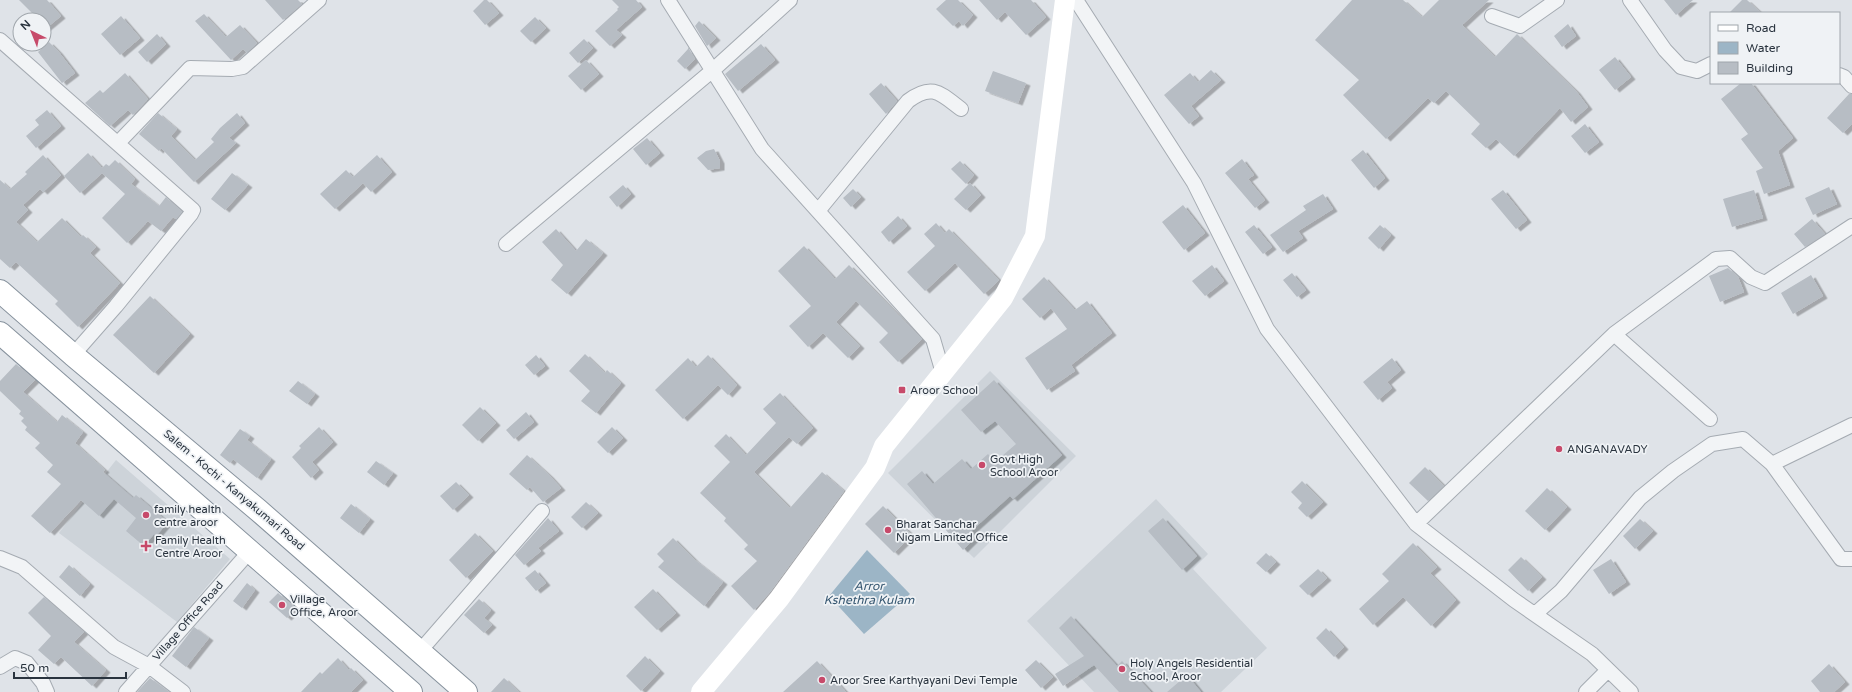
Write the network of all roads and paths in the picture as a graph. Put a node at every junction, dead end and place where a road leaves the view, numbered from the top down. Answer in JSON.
{"nodes":[{"id":1,"x":320,"y":0,"type":"edge"},
{"id":2,"x":668,"y":0,"type":"edge"},
{"id":3,"x":790,"y":0,"type":"edge"},
{"id":4,"x":1065,"y":0,"type":"edge"},
{"id":5,"x":1076,"y":0,"type":"edge"},
{"id":6,"x":1557,"y":0,"type":"edge"},
{"id":7,"x":1630,"y":0,"type":"edge"},
{"id":8,"x":1492,"y":16,"type":"dead end"},
{"id":9,"x":0,"y":40,"type":"edge"},
{"id":10,"x":1710,"y":64,"type":"edge"},
{"id":11,"x":713,"y":70,"type":"junction"},
{"id":12,"x":1840,"y":75,"type":"edge"},
{"id":13,"x":1852,"y":86,"type":"edge"},
{"id":14,"x":961,"y":109,"type":"dead end"},
{"id":15,"x":118,"y":143,"type":"junction"},
{"id":16,"x":818,"y":211,"type":"junction"},
{"id":17,"x":1852,"y":226,"type":"edge"},
{"id":18,"x":506,"y":244,"type":"dead end"},
{"id":19,"x":0,"y":290,"type":"edge"},
{"id":20,"x":0,"y":333,"type":"edge"},
{"id":21,"x":1614,"y":334,"type":"junction"},
{"id":22,"x":72,"y":355,"type":"junction"},
{"id":23,"x":942,"y":373,"type":"junction"},
{"id":24,"x":1710,"y":419,"type":"dead end"},
{"id":25,"x":1852,"y":424,"type":"edge"},
{"id":26,"x":1772,"y":464,"type":"junction"},
{"id":27,"x":542,"y":511,"type":"dead end"},
{"id":28,"x":1416,"y":524,"type":"junction"},
{"id":29,"x":250,"y":551,"type":"junction"},
{"id":30,"x":0,"y":558,"type":"edge"},
{"id":31,"x":1852,"y":559,"type":"edge"},
{"id":32,"x":1535,"y":614,"type":"junction"},
{"id":33,"x":420,"y":651,"type":"junction"},
{"id":34,"x":149,"y":666,"type":"junction"},
{"id":35,"x":0,"y":667,"type":"edge"},
{"id":36,"x":1608,"y":670,"type":"junction"},
{"id":37,"x":47,"y":692,"type":"edge"},
{"id":38,"x":126,"y":692,"type":"edge"},
{"id":39,"x":182,"y":692,"type":"edge"},
{"id":40,"x":411,"y":692,"type":"edge"},
{"id":41,"x":466,"y":692,"type":"edge"},
{"id":42,"x":701,"y":692,"type":"edge"},
{"id":43,"x":1586,"y":692,"type":"edge"},
{"id":44,"x":1631,"y":692,"type":"edge"}],
"edges":[{"from":1,"to":15,"type":"street"},
{"from":2,"to":11,"type":"street"},
{"from":3,"to":11,"type":"street"},
{"from":4,"to":23,"type":"main road"},
{"from":5,"to":28,"type":"street"},
{"from":6,"to":8,"type":"street"},
{"from":7,"to":10,"type":"street"},
{"from":9,"to":15,"type":"street"},
{"from":11,"to":16,"type":"street"},
{"from":11,"to":18,"type":"street"},
{"from":12,"to":13,"type":"street"},
{"from":14,"to":16,"type":"street"},
{"from":15,"to":22,"type":"street"},
{"from":16,"to":23,"type":"street"},
{"from":17,"to":21,"type":"street"},
{"from":19,"to":22,"type":"highway","name":"Salem - Kochi - Kanyakumari Road"},
{"from":20,"to":29,"type":"highway"},
{"from":21,"to":24,"type":"street"},
{"from":21,"to":28,"type":"street"},
{"from":22,"to":33,"type":"highway","name":"Salem - Kochi - Kanyakumari Road"},
{"from":23,"to":42,"type":"main road"},
{"from":25,"to":26,"type":"street"},
{"from":26,"to":31,"type":"street"},
{"from":26,"to":32,"type":"street"},
{"from":27,"to":33,"type":"street"},
{"from":28,"to":32,"type":"street"},
{"from":29,"to":34,"type":"street","name":"Village Office Road"},
{"from":29,"to":40,"type":"highway"},
{"from":30,"to":34,"type":"street"},
{"from":32,"to":36,"type":"street"},
{"from":33,"to":41,"type":"highway","name":"Salem - Kochi - Kanyakumari Road"},
{"from":34,"to":38,"type":"street","name":"Village Office Road"},
{"from":34,"to":39,"type":"street"},
{"from":35,"to":37,"type":"street"},
{"from":36,"to":43,"type":"street"},
{"from":36,"to":44,"type":"street"}]}
